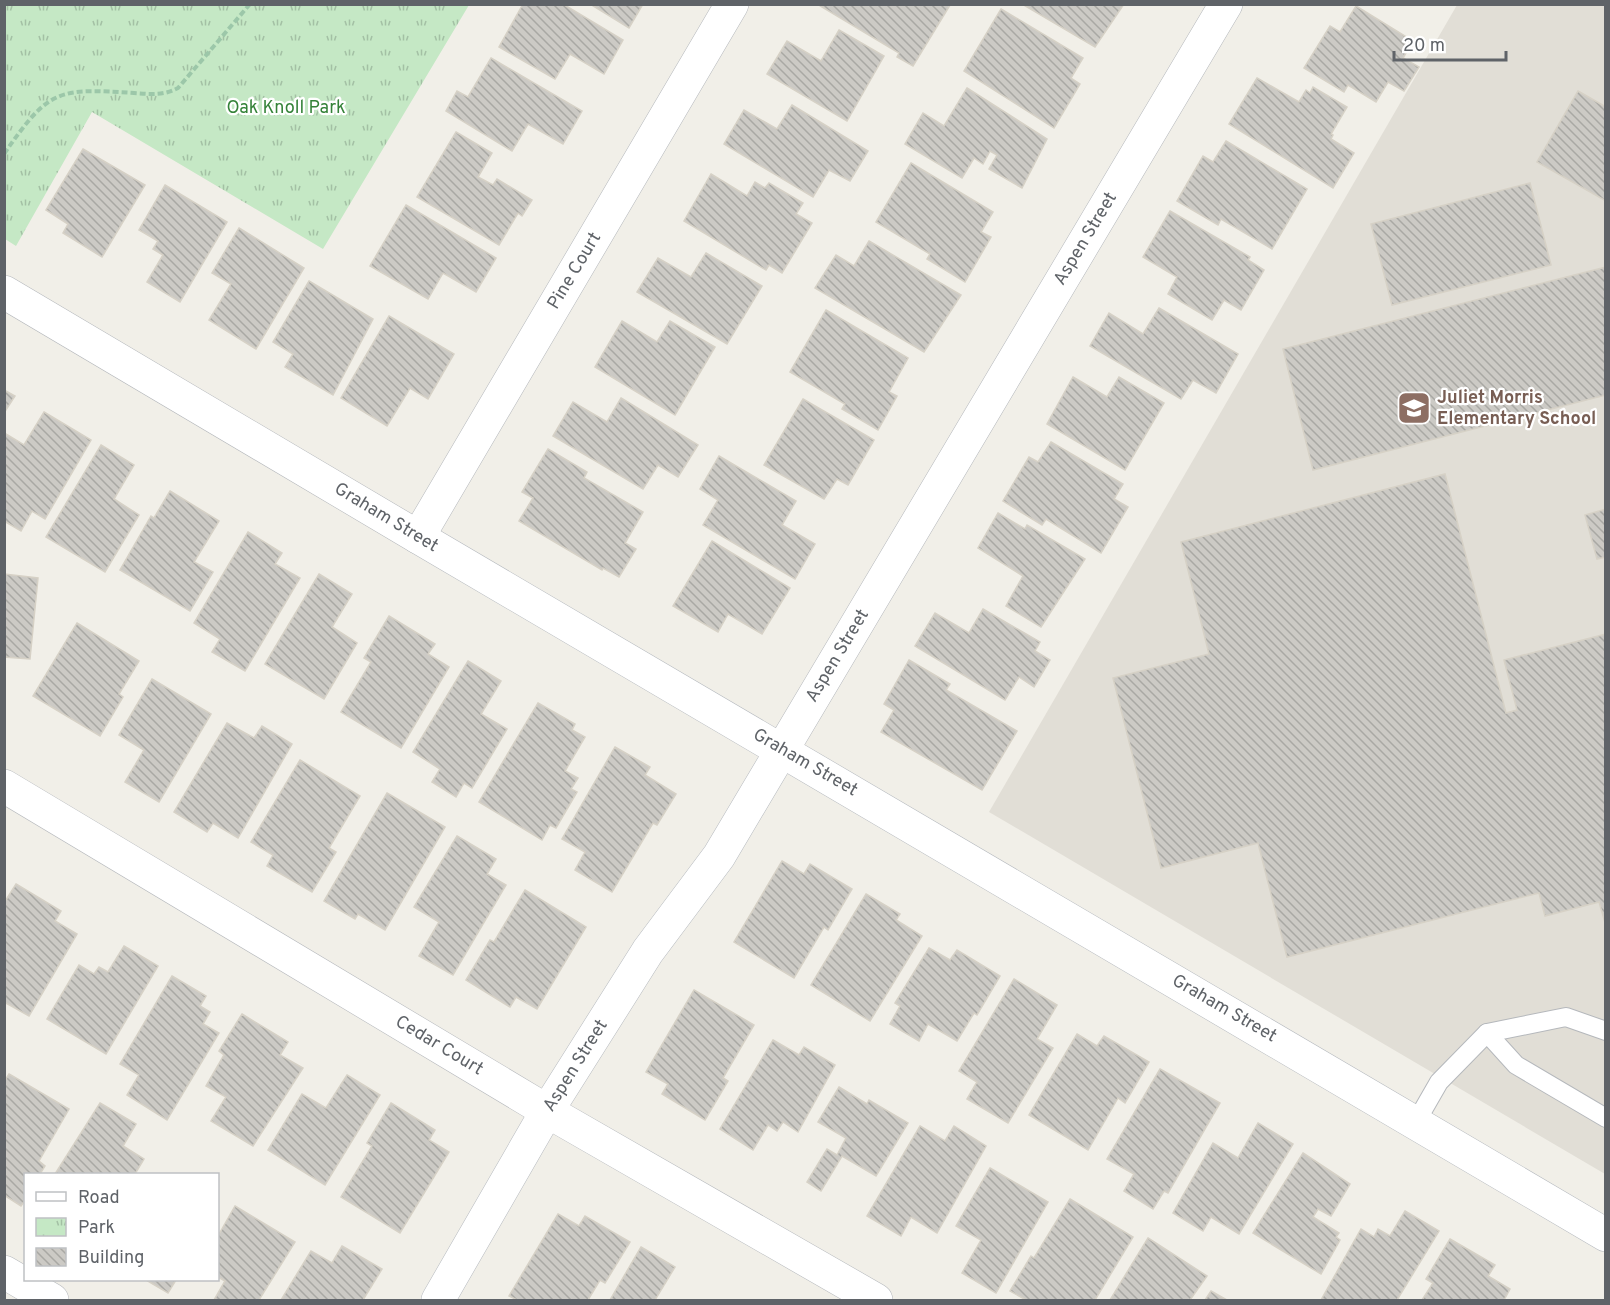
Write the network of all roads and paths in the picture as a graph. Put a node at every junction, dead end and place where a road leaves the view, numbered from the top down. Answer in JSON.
{"nodes":[{"id":1,"x":250,"y":4,"type":"edge"},
{"id":2,"x":732,"y":4,"type":"edge"},
{"id":3,"x":1226,"y":4,"type":"edge"},
{"id":4,"x":4,"y":153,"type":"edge"},
{"id":5,"x":4,"y":292,"type":"edge"},
{"id":6,"x":418,"y":537,"type":"junction"},
{"id":7,"x":782,"y":750,"type":"junction"},
{"id":8,"x":4,"y":786,"type":"edge"},
{"id":9,"x":1605,"y":1031,"type":"edge"},
{"id":10,"x":1487,"y":1033,"type":"junction"},
{"id":11,"x":547,"y":1111,"type":"junction"},
{"id":12,"x":1605,"y":1118,"type":"edge"},
{"id":13,"x":1416,"y":1122,"type":"junction"},
{"id":14,"x":1605,"y":1235,"type":"edge"},
{"id":15,"x":4,"y":1272,"type":"edge"},
{"id":16,"x":52,"y":1300,"type":"edge"},
{"id":17,"x":438,"y":1300,"type":"edge"},
{"id":18,"x":876,"y":1300,"type":"edge"}],
"edges":[{"from":1,"to":4,"type":"path"},
{"from":2,"to":6,"type":"street","name":"Pine Court"},
{"from":3,"to":7,"type":"street","name":"Aspen Street"},
{"from":5,"to":6,"type":"street","name":"Graham Street"},
{"from":6,"to":7,"type":"street","name":"Graham Street"},
{"from":7,"to":11,"type":"street","name":"Aspen Street"},
{"from":7,"to":13,"type":"street","name":"Graham Street"},
{"from":8,"to":11,"type":"street","name":"Cedar Court"},
{"from":9,"to":10,"type":"lane"},
{"from":10,"to":12,"type":"lane"},
{"from":10,"to":13,"type":"lane"},
{"from":11,"to":17,"type":"street","name":"Aspen Street"},
{"from":11,"to":18,"type":"street","name":"Cedar Court"},
{"from":13,"to":14,"type":"street","name":"Graham Street"},
{"from":15,"to":16,"type":"street"}]}
